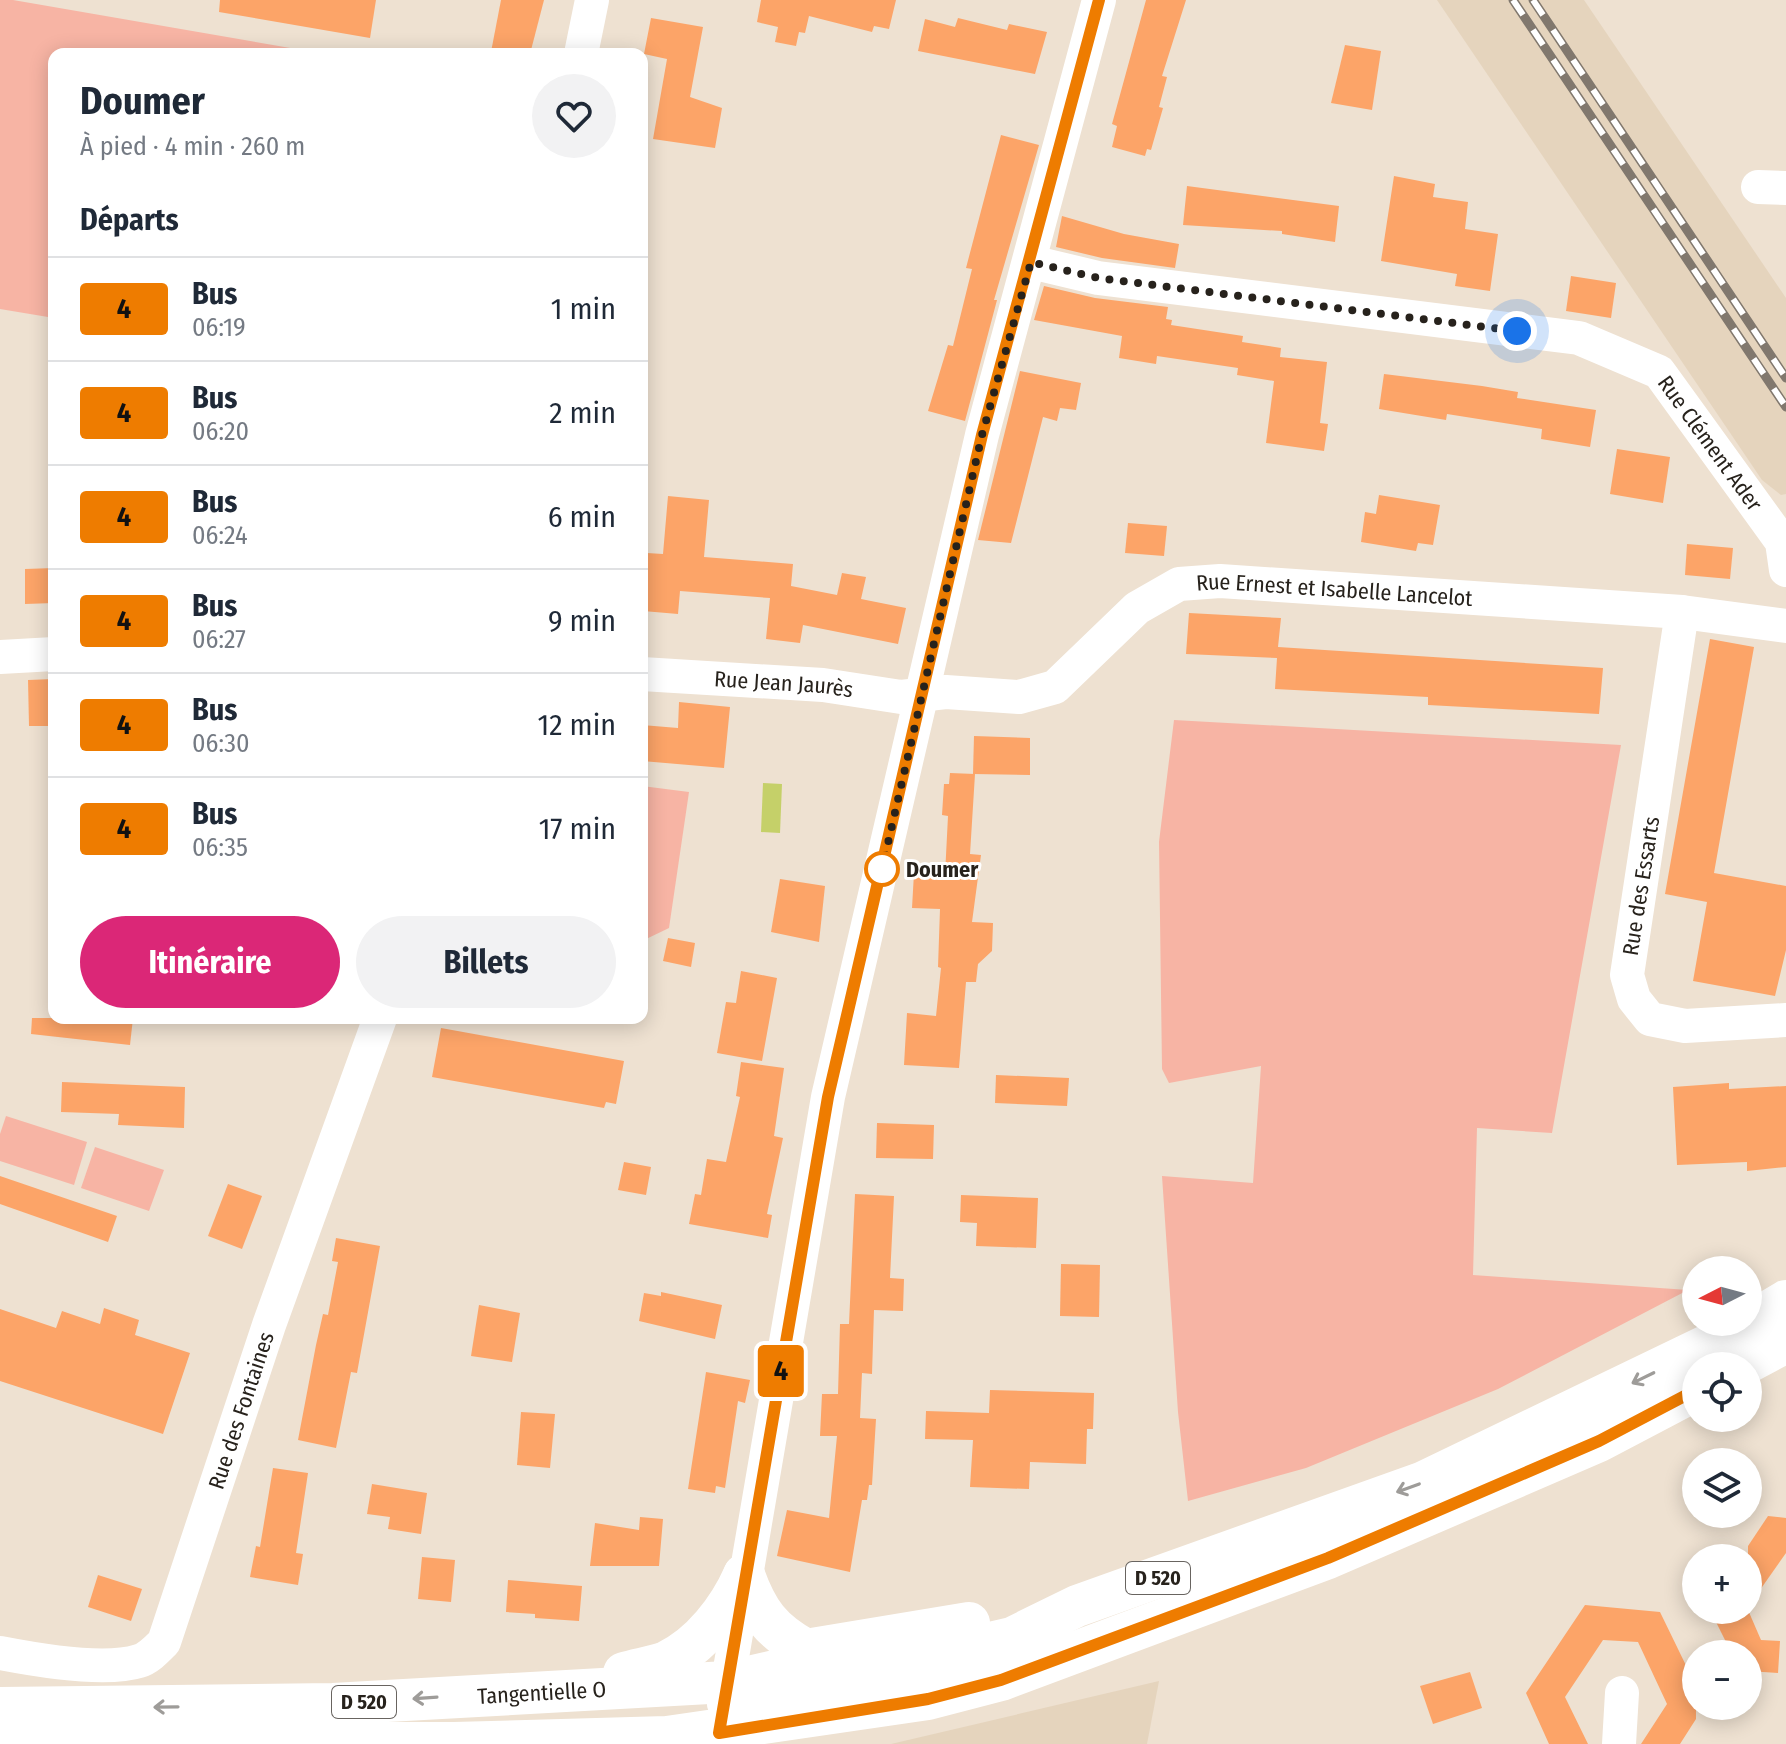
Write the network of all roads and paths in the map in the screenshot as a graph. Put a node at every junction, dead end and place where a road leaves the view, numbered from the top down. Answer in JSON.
{"nodes":[{"id":1,"x":592,"y":0,"type":"edge"},
{"id":2,"x":1099,"y":0,"type":"edge"},
{"id":3,"x":582,"y":48,"type":"edge"},
{"id":4,"x":1031,"y":262,"type":"junction"},
{"id":5,"x":1786,"y":570,"type":"edge"},
{"id":6,"x":1682,"y":612,"type":"junction"},
{"id":7,"x":1786,"y":626,"type":"edge"},
{"id":8,"x":48,"y":654,"type":"edge"},
{"id":9,"x":0,"y":657,"type":"edge"},
{"id":10,"x":648,"y":674,"type":"edge"},
{"id":11,"x":923,"y":695,"type":"junction"},
{"id":12,"x":1786,"y":1020,"type":"edge"},
{"id":13,"x":378,"y":1024,"type":"edge"},
{"id":14,"x":1786,"y":1301,"type":"edge"},
{"id":15,"x":1786,"y":1342,"type":"edge"},
{"id":16,"x":1762,"y":1355,"type":"edge"},
{"id":17,"x":1682,"y":1397,"type":"edge"},
{"id":18,"x":744,"y":1575,"type":"junction"},
{"id":19,"x":1077,"y":1606,"type":"junction"},
{"id":20,"x":0,"y":1653,"type":"edge"},
{"id":21,"x":727,"y":1682,"type":"junction"},
{"id":22,"x":559,"y":1690,"type":"junction"},
{"id":23,"x":1622,"y":1693,"type":"dead end"},
{"id":24,"x":928,"y":1699,"type":"junction"},
{"id":25,"x":0,"y":1708,"type":"edge"},
{"id":26,"x":718,"y":1738,"type":"edge"},
{"id":27,"x":0,"y":1743,"type":"edge"},
{"id":28,"x":336,"y":1743,"type":"edge"},
{"id":29,"x":454,"y":1743,"type":"edge"},
{"id":30,"x":777,"y":1744,"type":"edge"},
{"id":31,"x":1619,"y":1744,"type":"edge"}],
"edges":[{"from":1,"to":3,"type":"street"},
{"from":2,"to":4,"type":"street"},
{"from":4,"to":5,"type":"street","name":"Rue Clément Ader"},
{"from":4,"to":11,"type":"street"},
{"from":6,"to":7,"type":"street","name":"Rue Ernest et Isabelle Lancelot"},
{"from":6,"to":11,"type":"street","name":"Rue Ernest et Isabelle Lancelot"},
{"from":6,"to":12,"type":"street","name":"Rue des Essarts"},
{"from":8,"to":9,"type":"street"},
{"from":10,"to":11,"type":"street","name":"Rue Jean Jaurès"},
{"from":11,"to":18,"type":"street"},
{"from":13,"to":20,"type":"street","name":"Rue des Fontaines"},
{"from":14,"to":19,"type":"main road","number":"D 520","one_way":true},
{"from":15,"to":16,"type":"main road"},
{"from":17,"to":24,"type":"main road","number":"D 520"},
{"from":18,"to":19,"type":"main road"},
{"from":18,"to":21,"type":"street"},
{"from":18,"to":22,"type":"main road"},
{"from":19,"to":21,"type":"main road","name":"Tangentielle O","number":"D 520"},
{"from":19,"to":26,"type":"main road","number":"D 520"},
{"from":21,"to":22,"type":"main road","name":"Tangentielle O","number":"D 520"},
{"from":21,"to":26,"type":"street"},
{"from":21,"to":29,"type":"main road","number":"D 520"},
{"from":22,"to":25,"type":"main road","name":"Tangentielle O","number":"D 520","one_way":true},
{"from":23,"to":31,"type":"street"},
{"from":24,"to":26,"type":"main road","number":"D 520"},
{"from":24,"to":30,"type":"main road","number":"D 520"},
{"from":26,"to":29,"type":"main road","number":"D 520"},
{"from":27,"to":28,"type":"main road","number":"D 520"},
{"from":28,"to":29,"type":"main road","number":"D 520"}]}
